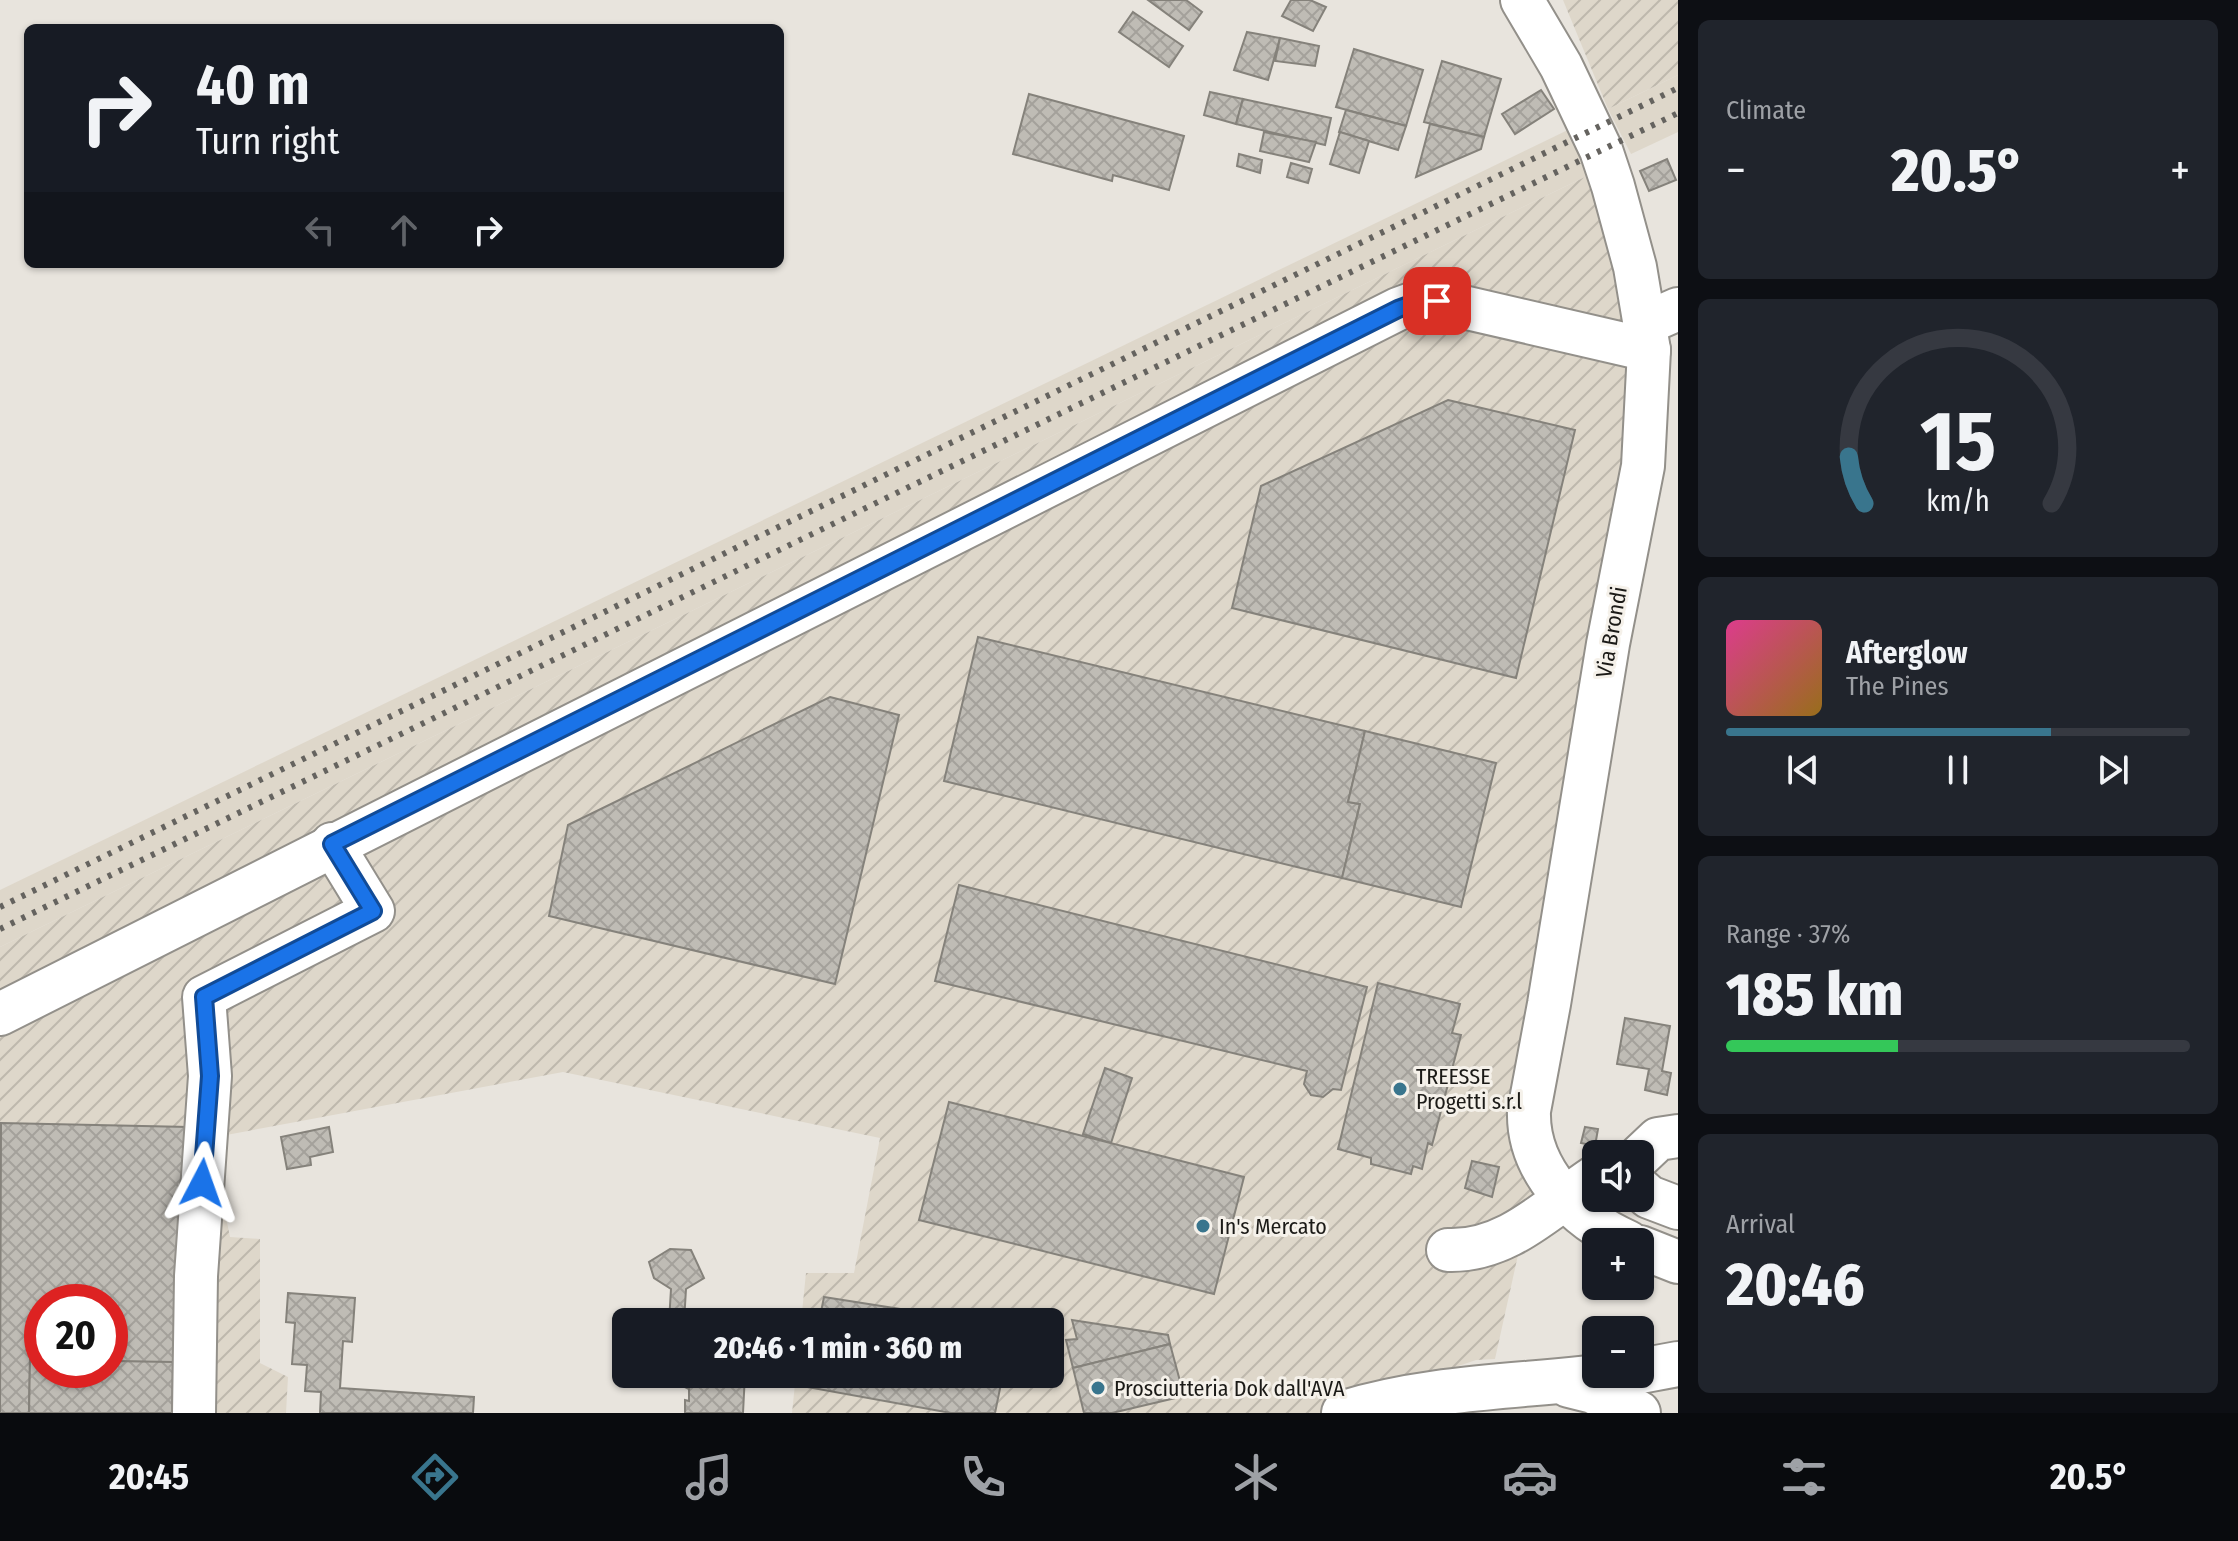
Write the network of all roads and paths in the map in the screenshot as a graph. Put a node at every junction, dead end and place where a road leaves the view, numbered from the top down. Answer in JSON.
{"nodes":[{"id":1,"x":1522,"y":0,"type":"edge"},
{"id":2,"x":1657,"y":328,"type":"edge"},
{"id":3,"x":332,"y":844,"type":"junction"},
{"id":4,"x":0,"y":1014,"type":"edge"},
{"id":5,"x":1678,"y":1136,"type":"edge"},
{"id":6,"x":1654,"y":1143,"type":"edge"},
{"id":7,"x":1581,"y":1188,"type":"edge"},
{"id":8,"x":1654,"y":1199,"type":"edge"},
{"id":9,"x":1678,"y":1208,"type":"edge"},
{"id":10,"x":1601,"y":1228,"type":"edge"},
{"id":11,"x":1448,"y":1250,"type":"dead end"},
{"id":12,"x":1654,"y":1253,"type":"edge"},
{"id":13,"x":1678,"y":1262,"type":"edge"},
{"id":14,"x":1678,"y":1364,"type":"edge"},
{"id":15,"x":1654,"y":1368,"type":"edge"},
{"id":16,"x":1582,"y":1378,"type":"edge"},
{"id":17,"x":1556,"y":1381,"type":"junction"},
{"id":18,"x":194,"y":1413,"type":"edge"},
{"id":19,"x":1344,"y":1413,"type":"edge"},
{"id":20,"x":1638,"y":1413,"type":"edge"}],
"edges":[{"from":1,"to":2,"type":"street","name":"Via Brondi"},
{"from":2,"to":3,"type":"street"},
{"from":2,"to":7,"type":"street","name":"Via Brondi"},
{"from":3,"to":4,"type":"street"},
{"from":3,"to":18,"type":"street"},
{"from":5,"to":6,"type":"street"},
{"from":7,"to":10,"type":"street","name":"Via Brondi"},
{"from":7,"to":11,"type":"street"},
{"from":8,"to":9,"type":"street"},
{"from":12,"to":13,"type":"street"},
{"from":14,"to":15,"type":"main road"},
{"from":16,"to":17,"type":"main road"},
{"from":17,"to":19,"type":"main road"},
{"from":17,"to":20,"type":"main road"}]}
